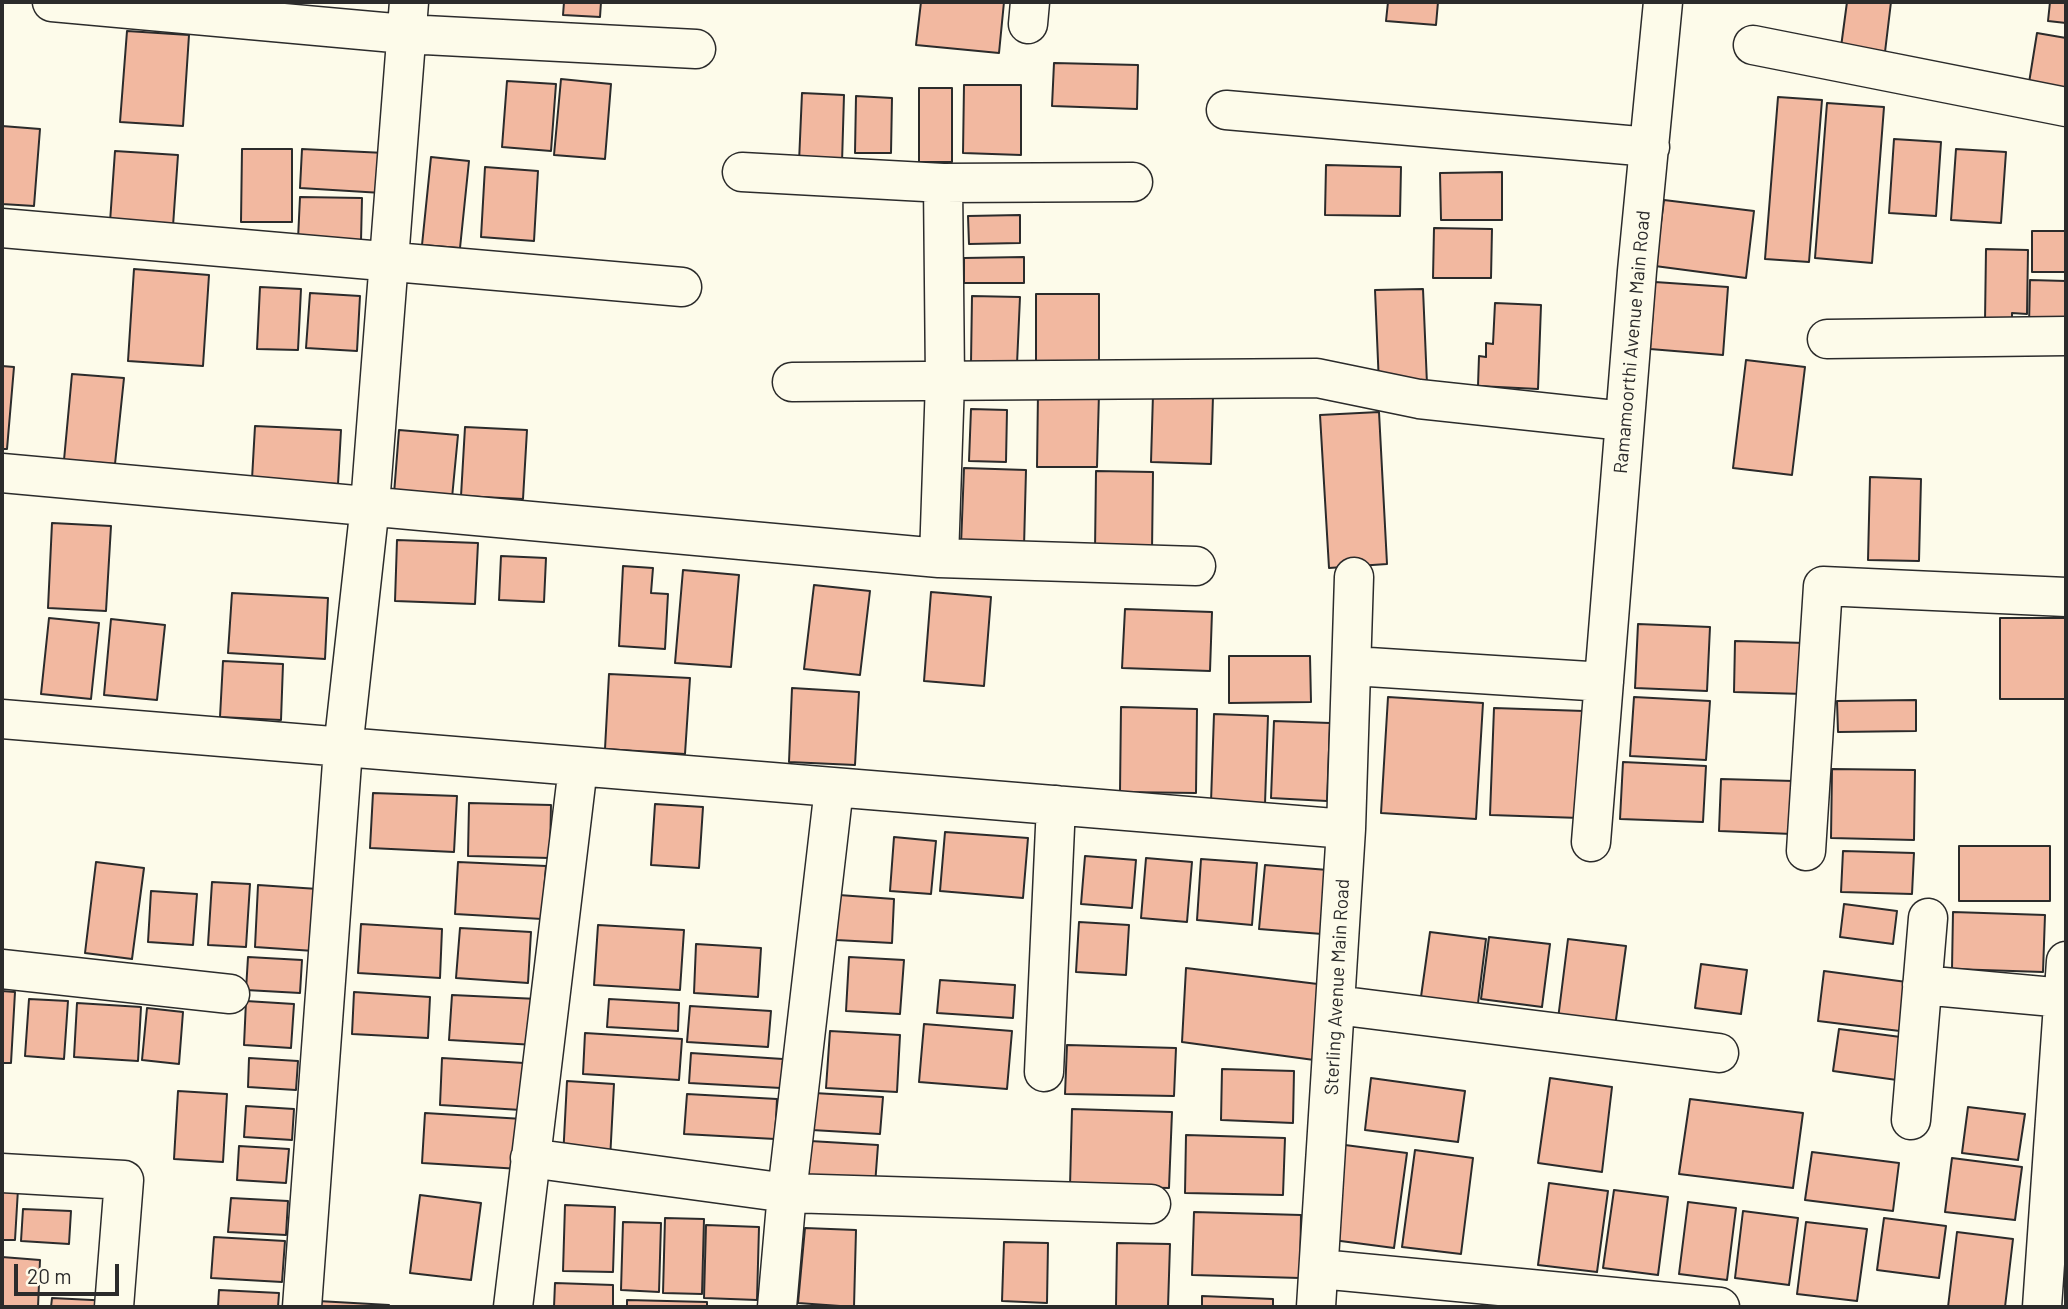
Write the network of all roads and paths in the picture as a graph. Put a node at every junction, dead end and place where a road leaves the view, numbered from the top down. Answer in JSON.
{"nodes":[{"id":1,"x":52,"y":2,"type":"edge"},
{"id":2,"x":1662,"y":2,"type":"edge"},
{"id":3,"x":407,"y":18,"type":"edge"},
{"id":4,"x":1753,"y":45,"type":"dead end"},
{"id":5,"x":696,"y":49,"type":"dead end"},
{"id":6,"x":2066,"y":107,"type":"edge"},
{"id":7,"x":1226,"y":110,"type":"dead end"},
{"id":8,"x":1650,"y":147,"type":"junction"},
{"id":9,"x":742,"y":172,"type":"dead end"},
{"id":10,"x":1133,"y":182,"type":"dead end"},
{"id":11,"x":943,"y":183,"type":"junction"},
{"id":12,"x":2,"y":228,"type":"edge"},
{"id":13,"x":390,"y":260,"type":"junction"},
{"id":14,"x":682,"y":287,"type":"dead end"},
{"id":15,"x":2066,"y":336,"type":"edge"},
{"id":16,"x":1827,"y":339,"type":"dead end"},
{"id":17,"x":945,"y":381,"type":"junction"},
{"id":18,"x":792,"y":382,"type":"dead end"},
{"id":19,"x":1625,"y":421,"type":"junction"},
{"id":20,"x":2,"y":473,"type":"edge"},
{"id":21,"x":370,"y":505,"type":"junction"},
{"id":22,"x":939,"y":558,"type":"junction"},
{"id":23,"x":1196,"y":566,"type":"dead end"},
{"id":24,"x":1354,"y":578,"type":"dead end"},
{"id":25,"x":2066,"y":597,"type":"edge"},
{"id":26,"x":1353,"y":666,"type":"junction"},
{"id":27,"x":1604,"y":682,"type":"junction"},
{"id":28,"x":2,"y":719,"type":"edge"},
{"id":29,"x":343,"y":749,"type":"junction"},
{"id":30,"x":578,"y":767,"type":"junction"},
{"id":31,"x":834,"y":788,"type":"junction"},
{"id":32,"x":1056,"y":805,"type":"junction"},
{"id":33,"x":1346,"y":828,"type":"junction"},
{"id":34,"x":1591,"y":842,"type":"dead end"},
{"id":35,"x":1806,"y":851,"type":"dead end"},
{"id":36,"x":1928,"y":918,"type":"dead end"},
{"id":37,"x":2066,"y":961,"type":"edge"},
{"id":38,"x":2,"y":969,"type":"edge"},
{"id":39,"x":1922,"y":985,"type":"junction"},
{"id":40,"x":230,"y":994,"type":"dead end"},
{"id":41,"x":2064,"y":998,"type":"junction"},
{"id":42,"x":1335,"y":1005,"type":"junction"},
{"id":43,"x":1719,"y":1053,"type":"dead end"},
{"id":44,"x":1044,"y":1072,"type":"dead end"},
{"id":45,"x":2061,"y":1112,"type":"edge"},
{"id":46,"x":1910,"y":1120,"type":"dead end"},
{"id":47,"x":530,"y":1158,"type":"junction"},
{"id":48,"x":2,"y":1173,"type":"edge"},
{"id":49,"x":787,"y":1192,"type":"junction"},
{"id":50,"x":1151,"y":1204,"type":"dead end"},
{"id":51,"x":1320,"y":1269,"type":"junction"},
{"id":52,"x":114,"y":1307,"type":"edge"},
{"id":53,"x":302,"y":1307,"type":"edge"},
{"id":54,"x":513,"y":1307,"type":"edge"},
{"id":55,"x":776,"y":1307,"type":"edge"},
{"id":56,"x":1316,"y":1307,"type":"edge"},
{"id":57,"x":1720,"y":1307,"type":"edge"},
{"id":58,"x":2042,"y":1307,"type":"edge"}],
"edges":[{"from":1,"to":3,"type":"street"},
{"from":2,"to":8,"type":"street","name":"Ramamoorthi Avenue Main Road"},
{"from":3,"to":5,"type":"street"},
{"from":3,"to":13,"type":"street"},
{"from":4,"to":6,"type":"street"},
{"from":7,"to":8,"type":"street"},
{"from":8,"to":19,"type":"street","name":"Ramamoorthi Avenue Main Road"},
{"from":9,"to":11,"type":"street"},
{"from":10,"to":11,"type":"street"},
{"from":11,"to":17,"type":"street"},
{"from":12,"to":13,"type":"street"},
{"from":13,"to":14,"type":"street"},
{"from":13,"to":21,"type":"street"},
{"from":15,"to":16,"type":"street"},
{"from":17,"to":18,"type":"street"},
{"from":17,"to":19,"type":"street"},
{"from":17,"to":22,"type":"street"},
{"from":19,"to":27,"type":"street","name":"Ramamoorthi Avenue Main Road"},
{"from":20,"to":21,"type":"street"},
{"from":21,"to":22,"type":"street"},
{"from":21,"to":29,"type":"street"},
{"from":22,"to":23,"type":"street"},
{"from":24,"to":26,"type":"street","name":"Sterling Avenue Main Road"},
{"from":25,"to":35,"type":"street"},
{"from":26,"to":27,"type":"street"},
{"from":26,"to":33,"type":"street","name":"Sterling Avenue Main Road"},
{"from":27,"to":34,"type":"street","name":"Ramamoorthi Avenue Main Road"},
{"from":28,"to":29,"type":"street"},
{"from":29,"to":30,"type":"street"},
{"from":29,"to":53,"type":"street"},
{"from":30,"to":31,"type":"street"},
{"from":30,"to":47,"type":"street"},
{"from":31,"to":32,"type":"street"},
{"from":31,"to":49,"type":"street"},
{"from":32,"to":33,"type":"street"},
{"from":32,"to":44,"type":"street"},
{"from":33,"to":42,"type":"street","name":"Sterling Avenue Main Road"},
{"from":36,"to":39,"type":"street"},
{"from":37,"to":41,"type":"street"},
{"from":38,"to":40,"type":"street"},
{"from":39,"to":41,"type":"street"},
{"from":39,"to":46,"type":"street"},
{"from":41,"to":45,"type":"street"},
{"from":42,"to":43,"type":"street"},
{"from":42,"to":51,"type":"street","name":"Sterling Avenue Main Road"},
{"from":45,"to":58,"type":"street"},
{"from":47,"to":49,"type":"street"},
{"from":47,"to":54,"type":"street"},
{"from":48,"to":52,"type":"street"},
{"from":49,"to":50,"type":"street"},
{"from":49,"to":55,"type":"street"},
{"from":51,"to":56,"type":"street","name":"Sterling Avenue Main Road"},
{"from":51,"to":57,"type":"street"}]}
